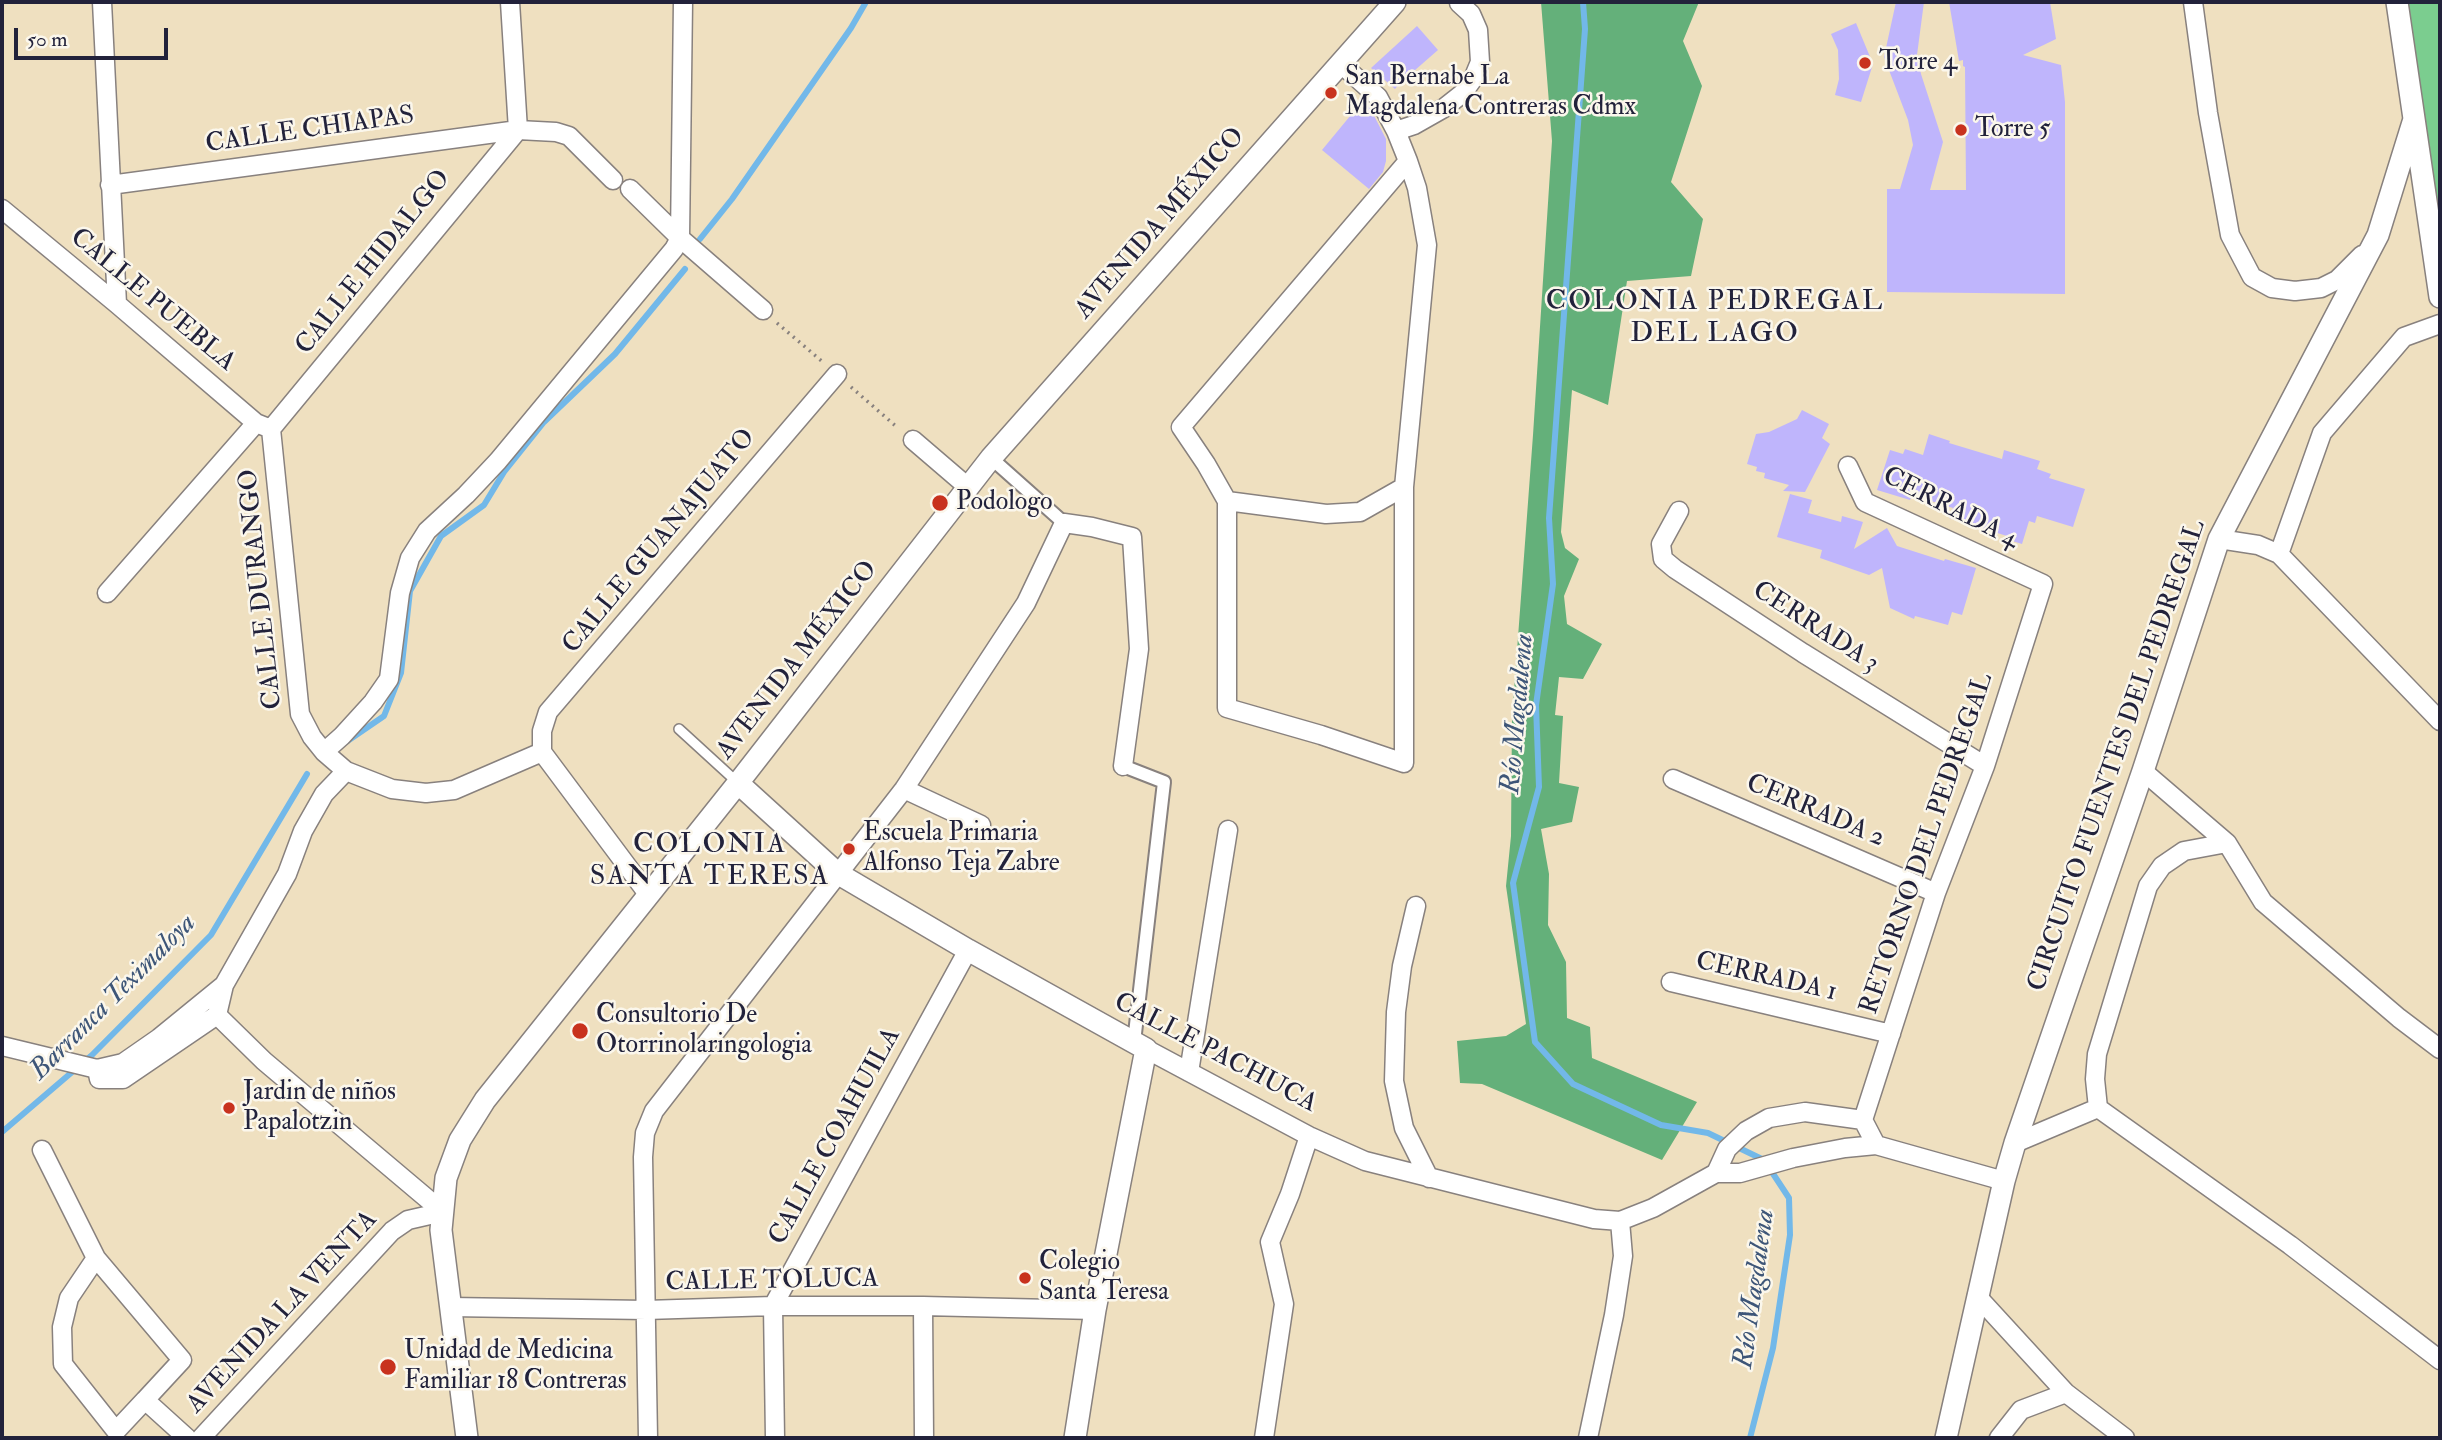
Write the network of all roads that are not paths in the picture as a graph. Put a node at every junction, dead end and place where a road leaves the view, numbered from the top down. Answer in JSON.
{"nodes":[{"id":1,"x":102,"y":2,"type":"edge"},
{"id":2,"x":510,"y":2,"type":"edge"},
{"id":3,"x":683,"y":2,"type":"edge"},
{"id":4,"x":1395,"y":2,"type":"edge"},
{"id":5,"x":2193,"y":2,"type":"edge"},
{"id":6,"x":2397,"y":2,"type":"edge"},
{"id":7,"x":1459,"y":3,"type":"edge"},
{"id":8,"x":1340,"y":63,"type":"junction"},
{"id":9,"x":2414,"y":119,"type":"junction"},
{"id":10,"x":518,"y":130,"type":"junction"},
{"id":11,"x":1396,"y":131,"type":"junction"},
{"id":12,"x":1408,"y":161,"type":"junction"},
{"id":13,"x":613,"y":180,"type":"dead end"},
{"id":14,"x":110,"y":185,"type":"junction"},
{"id":15,"x":630,"y":189,"type":"dead end"},
{"id":16,"x":2,"y":209,"type":"edge"},
{"id":17,"x":2378,"y":235,"type":"junction"},
{"id":18,"x":680,"y":238,"type":"junction"},
{"id":19,"x":2440,"y":298,"type":"edge"},
{"id":20,"x":117,"y":303,"type":"junction"},
{"id":21,"x":762,"y":310,"type":"dead end"},
{"id":22,"x":2440,"y":324,"type":"edge"},
{"id":23,"x":837,"y":374,"type":"dead end"},
{"id":24,"x":263,"y":426,"type":"junction"},
{"id":25,"x":913,"y":440,"type":"dead end"},
{"id":26,"x":992,"y":458,"type":"junction"},
{"id":27,"x":1848,"y":466,"type":"dead end"},
{"id":28,"x":1404,"y":487,"type":"junction"},
{"id":29,"x":969,"y":488,"type":"junction"},
{"id":30,"x":1227,"y":502,"type":"junction"},
{"id":31,"x":1679,"y":511,"type":"dead end"},
{"id":32,"x":1064,"y":523,"type":"junction"},
{"id":33,"x":2219,"y":539,"type":"junction"},
{"id":34,"x":2279,"y":554,"type":"junction"},
{"id":35,"x":2043,"y":584,"type":"joint"},
{"id":36,"x":107,"y":593,"type":"dead end"},
{"id":37,"x":2440,"y":720,"type":"edge"},
{"id":38,"x":679,"y":729,"type":"dead end"},
{"id":39,"x":324,"y":752,"type":"junction"},
{"id":40,"x":542,"y":752,"type":"junction"},
{"id":41,"x":1124,"y":766,"type":"joint"},
{"id":42,"x":1985,"y":766,"type":"junction"},
{"id":43,"x":346,"y":771,"type":"junction"},
{"id":44,"x":2143,"y":771,"type":"junction"},
{"id":45,"x":1673,"y":779,"type":"dead end"},
{"id":46,"x":738,"y":783,"type":"junction"},
{"id":47,"x":904,"y":789,"type":"junction"},
{"id":48,"x":981,"y":825,"type":"dead end"},
{"id":49,"x":1228,"y":830,"type":"dead end"},
{"id":50,"x":2227,"y":843,"type":"junction"},
{"id":51,"x":837,"y":873,"type":"junction"},
{"id":52,"x":1936,"y":893,"type":"junction"},
{"id":53,"x":648,"y":894,"type":"junction"},
{"id":54,"x":1416,"y":906,"type":"dead end"},
{"id":55,"x":968,"y":950,"type":"junction"},
{"id":56,"x":1671,"y":982,"type":"dead end"},
{"id":57,"x":224,"y":985,"type":"junction"},
{"id":58,"x":217,"y":1015,"type":"junction"},
{"id":59,"x":1891,"y":1034,"type":"junction"},
{"id":60,"x":2,"y":1046,"type":"edge"},
{"id":61,"x":1140,"y":1046,"type":"junction"},
{"id":62,"x":2440,"y":1049,"type":"edge"},
{"id":63,"x":101,"y":1072,"type":"junction"},
{"id":64,"x":1189,"y":1072,"type":"junction"},
{"id":65,"x":2098,"y":1108,"type":"junction"},
{"id":66,"x":1863,"y":1120,"type":"junction"},
{"id":67,"x":1309,"y":1136,"type":"junction"},
{"id":68,"x":2015,"y":1143,"type":"junction"},
{"id":69,"x":1876,"y":1144,"type":"junction"},
{"id":70,"x":42,"y":1150,"type":"dead end"},
{"id":71,"x":1716,"y":1173,"type":"junction"},
{"id":72,"x":1429,"y":1178,"type":"junction"},
{"id":73,"x":2004,"y":1181,"type":"junction"},
{"id":74,"x":443,"y":1212,"type":"junction"},
{"id":75,"x":1620,"y":1222,"type":"junction"},
{"id":76,"x":96,"y":1258,"type":"junction"},
{"id":77,"x":1977,"y":1296,"type":"junction"},
{"id":78,"x":773,"y":1306,"type":"junction"},
{"id":79,"x":923,"y":1306,"type":"junction"},
{"id":80,"x":450,"y":1307,"type":"junction"},
{"id":81,"x":646,"y":1310,"type":"junction"},
{"id":82,"x":1095,"y":1310,"type":"junction"},
{"id":83,"x":2440,"y":1360,"type":"edge"},
{"id":84,"x":2066,"y":1393,"type":"junction"},
{"id":85,"x":145,"y":1400,"type":"junction"},
{"id":86,"x":187,"y":1438,"type":"edge"},
{"id":87,"x":201,"y":1438,"type":"edge"},
{"id":88,"x":467,"y":1438,"type":"edge"},
{"id":89,"x":648,"y":1438,"type":"edge"},
{"id":90,"x":775,"y":1438,"type":"edge"},
{"id":91,"x":925,"y":1438,"type":"edge"},
{"id":92,"x":1075,"y":1438,"type":"edge"},
{"id":93,"x":1264,"y":1438,"type":"edge"},
{"id":94,"x":1588,"y":1438,"type":"edge"},
{"id":95,"x":1946,"y":1438,"type":"edge"},
{"id":96,"x":1999,"y":1438,"type":"edge"},
{"id":97,"x":2125,"y":1438,"type":"edge"}],
"edges":[{"from":1,"to":14,"type":"street"},
{"from":2,"to":10,"type":"street"},
{"from":3,"to":18,"type":"street"},
{"from":4,"to":8,"type":"street","name":"AVENIDA MÉXICO"},
{"from":5,"to":17,"type":"street"},
{"from":6,"to":9,"type":"street","name":"CIRCUITO FUENTES DEL PEDREGAL"},
{"from":7,"to":11,"type":"street"},
{"from":8,"to":11,"type":"street"},
{"from":8,"to":26,"type":"street","name":"AVENIDA MÉXICO"},
{"from":9,"to":17,"type":"street","name":"CIRCUITO FUENTES DEL PEDREGAL"},
{"from":9,"to":19,"type":"street","name":"CIRCUITO FUENTES DEL PEDREGAL"},
{"from":10,"to":13,"type":"street","name":"CALLE CHIAPAS"},
{"from":10,"to":14,"type":"street","name":"CALLE CHIAPAS"},
{"from":10,"to":24,"type":"street","name":"CALLE HIDALGO"},
{"from":11,"to":12,"type":"street"},
{"from":12,"to":28,"type":"street"},
{"from":12,"to":30,"type":"street"},
{"from":14,"to":20,"type":"street"},
{"from":15,"to":18,"type":"street"},
{"from":16,"to":20,"type":"street","name":"CALLE PUEBLA"},
{"from":17,"to":33,"type":"street","name":"CIRCUITO FUENTES DEL PEDREGAL"},
{"from":18,"to":21,"type":"street"},
{"from":18,"to":39,"type":"street"},
{"from":20,"to":24,"type":"street","name":"CALLE PUEBLA"},
{"from":22,"to":34,"type":"street"},
{"from":23,"to":40,"type":"street","name":"CALLE GUANAJUATO"},
{"from":24,"to":36,"type":"street","name":"CALLE HIDALGO"},
{"from":24,"to":39,"type":"street","name":"CALLE DURANGO"},
{"from":25,"to":29,"type":"street"},
{"from":26,"to":29,"type":"street","name":"AVENIDA MÉXICO"},
{"from":26,"to":32,"type":"street"},
{"from":27,"to":35,"type":"street","name":"CERRADA 4"},
{"from":28,"to":30,"type":"street"},
{"from":28,"to":30,"type":"street"},
{"from":29,"to":46,"type":"street","name":"AVENIDA MÉXICO"},
{"from":31,"to":42,"type":"street","name":"CERRADA 3"},
{"from":32,"to":41,"type":"street"},
{"from":32,"to":47,"type":"street"},
{"from":33,"to":34,"type":"street"},
{"from":33,"to":44,"type":"street","name":"CIRCUITO FUENTES DEL PEDREGAL"},
{"from":34,"to":37,"type":"street"},
{"from":35,"to":42,"type":"street","name":"RETORNO DEL PEDREGAL"},
{"from":38,"to":46,"type":"lane"},
{"from":39,"to":43,"type":"street","name":"CALLE DURANGO"},
{"from":40,"to":43,"type":"street","name":"CALLE DURANGO"},
{"from":40,"to":53,"type":"street"},
{"from":41,"to":61,"type":"street"},
{"from":42,"to":52,"type":"street","name":"RETORNO DEL PEDREGAL"},
{"from":43,"to":57,"type":"street"},
{"from":44,"to":50,"type":"street"},
{"from":44,"to":68,"type":"street","name":"CIRCUITO FUENTES DEL PEDREGAL"},
{"from":45,"to":52,"type":"street","name":"CERRADA 2"},
{"from":46,"to":51,"type":"street","name":"CALLE PACHUCA"},
{"from":46,"to":53,"type":"street","name":"AVENIDA MÉXICO"},
{"from":47,"to":48,"type":"street"},
{"from":47,"to":51,"type":"street"},
{"from":49,"to":64,"type":"street"},
{"from":50,"to":62,"type":"street"},
{"from":50,"to":65,"type":"street"},
{"from":51,"to":55,"type":"street","name":"CALLE PACHUCA"},
{"from":51,"to":81,"type":"street"},
{"from":52,"to":59,"type":"street","name":"RETORNO DEL PEDREGAL"},
{"from":53,"to":74,"type":"street","name":"AVENIDA MÉXICO"},
{"from":54,"to":72,"type":"street"},
{"from":55,"to":61,"type":"street","name":"CALLE PACHUCA"},
{"from":55,"to":78,"type":"street","name":"CALLE COAHUILA"},
{"from":56,"to":59,"type":"street","name":"CERRADA 1"},
{"from":57,"to":58,"type":"street"},
{"from":57,"to":63,"type":"street"},
{"from":58,"to":63,"type":"street"},
{"from":58,"to":74,"type":"street"},
{"from":59,"to":66,"type":"street","name":"RETORNO DEL PEDREGAL"},
{"from":60,"to":63,"type":"street"},
{"from":61,"to":64,"type":"street","name":"CALLE PACHUCA"},
{"from":61,"to":82,"type":"street"},
{"from":64,"to":67,"type":"street","name":"CALLE PACHUCA"},
{"from":65,"to":68,"type":"street"},
{"from":65,"to":83,"type":"street"},
{"from":66,"to":69,"type":"street"},
{"from":66,"to":71,"type":"street"},
{"from":67,"to":72,"type":"street","name":"CALLE PACHUCA"},
{"from":67,"to":93,"type":"street"},
{"from":68,"to":73,"type":"street","name":"CIRCUITO FUENTES DEL PEDREGAL"},
{"from":69,"to":71,"type":"street","name":"CALLE PACHUCA"},
{"from":69,"to":73,"type":"street","name":"CALLE PACHUCA"},
{"from":70,"to":76,"type":"street"},
{"from":71,"to":75,"type":"street","name":"CALLE PACHUCA"},
{"from":72,"to":75,"type":"street","name":"CALLE PACHUCA"},
{"from":73,"to":77,"type":"street","name":"CIRCUITO FUENTES DEL PEDREGAL"},
{"from":74,"to":80,"type":"street","name":"AVENIDA MÉXICO"},
{"from":74,"to":87,"type":"street","name":"AVENIDA LA VENTA"},
{"from":75,"to":94,"type":"street"},
{"from":76,"to":85,"type":"street"},
{"from":76,"to":85,"type":"street"},
{"from":77,"to":84,"type":"street"},
{"from":77,"to":95,"type":"street","name":"CIRCUITO FUENTES DEL PEDREGAL"},
{"from":78,"to":79,"type":"street","name":"CALLE TOLUCA"},
{"from":78,"to":81,"type":"street","name":"CALLE TOLUCA"},
{"from":78,"to":90,"type":"street","name":"CALLE COAHUILA"},
{"from":79,"to":82,"type":"street","name":"CALLE TOLUCA"},
{"from":79,"to":91,"type":"street"},
{"from":80,"to":81,"type":"street","name":"CALLE TOLUCA"},
{"from":80,"to":88,"type":"street","name":"AVENIDA MÉXICO"},
{"from":81,"to":89,"type":"street"},
{"from":82,"to":92,"type":"street"},
{"from":84,"to":96,"type":"street"},
{"from":84,"to":97,"type":"street"},
{"from":85,"to":86,"type":"street"}]}
